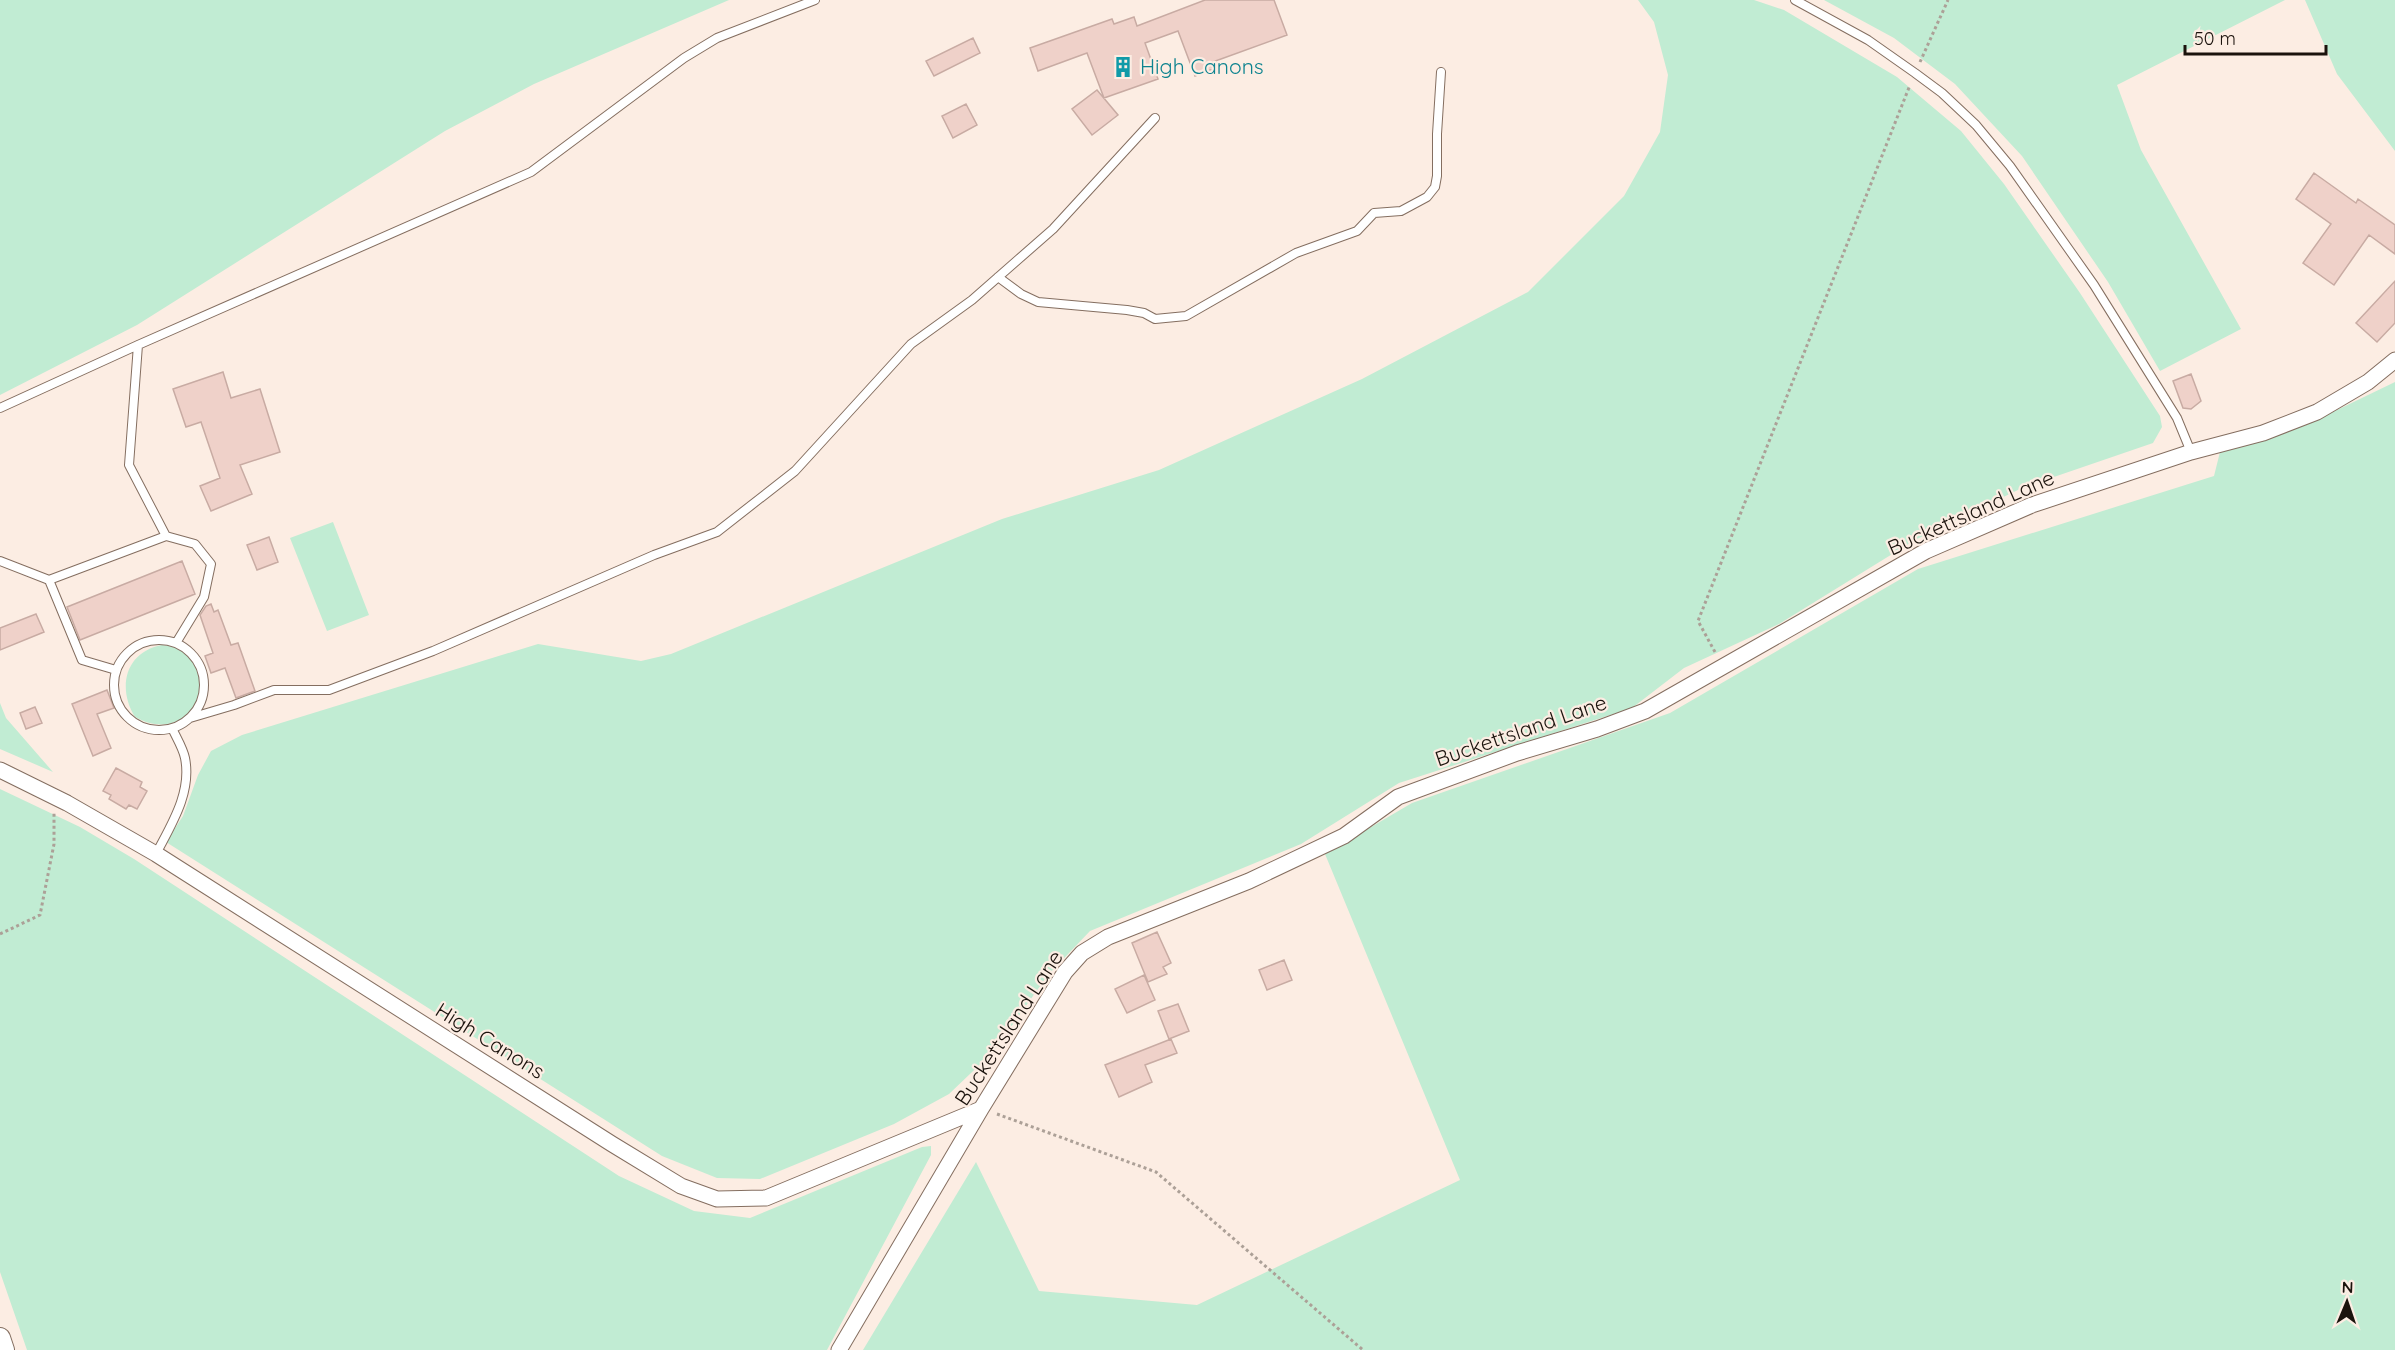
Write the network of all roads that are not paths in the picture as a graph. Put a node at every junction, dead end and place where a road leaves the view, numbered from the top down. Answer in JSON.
{"nodes":[{"id":1,"x":815,"y":0,"type":"edge"},
{"id":2,"x":1795,"y":0,"type":"edge"},
{"id":3,"x":1441,"y":72,"type":"dead end"},
{"id":4,"x":1155,"y":118,"type":"dead end"},
{"id":5,"x":998,"y":277,"type":"junction"},
{"id":6,"x":138,"y":345,"type":"junction"},
{"id":7,"x":2395,"y":360,"type":"edge"},
{"id":8,"x":0,"y":408,"type":"edge"},
{"id":9,"x":2191,"y":452,"type":"junction"},
{"id":10,"x":166,"y":536,"type":"junction"},
{"id":11,"x":0,"y":561,"type":"edge"},
{"id":12,"x":49,"y":580,"type":"junction"},
{"id":13,"x":177,"y":643,"type":"junction"},
{"id":14,"x":116,"y":670,"type":"junction"},
{"id":15,"x":190,"y":718,"type":"junction"},
{"id":16,"x":172,"y":728,"type":"junction"},
{"id":17,"x":0,"y":770,"type":"edge"},
{"id":18,"x":156,"y":854,"type":"junction"},
{"id":19,"x":981,"y":1108,"type":"junction"},
{"id":20,"x":0,"y":1338,"type":"edge"},
{"id":21,"x":4,"y":1350,"type":"edge"},
{"id":22,"x":839,"y":1350,"type":"edge"}],
"edges":[{"from":1,"to":6,"type":"lane"},
{"from":2,"to":9,"type":"lane"},
{"from":3,"to":5,"type":"lane"},
{"from":4,"to":5,"type":"lane"},
{"from":5,"to":15,"type":"lane"},
{"from":6,"to":8,"type":"lane"},
{"from":6,"to":10,"type":"lane"},
{"from":7,"to":9,"type":"street","name":"Buckettsland Lane"},
{"from":9,"to":19,"type":"street","name":"Buckettsland Lane"},
{"from":10,"to":12,"type":"lane"},
{"from":10,"to":13,"type":"lane"},
{"from":11,"to":12,"type":"lane"},
{"from":12,"to":14,"type":"lane"},
{"from":13,"to":14,"type":"lane"},
{"from":13,"to":15,"type":"lane"},
{"from":14,"to":16,"type":"lane"},
{"from":15,"to":16,"type":"lane"},
{"from":16,"to":18,"type":"lane"},
{"from":17,"to":18,"type":"street","name":"High Canons"},
{"from":18,"to":19,"type":"street","name":"High Canons"},
{"from":19,"to":22,"type":"street","name":"Buckettsland Lane"},
{"from":20,"to":21,"type":"street"}]}
